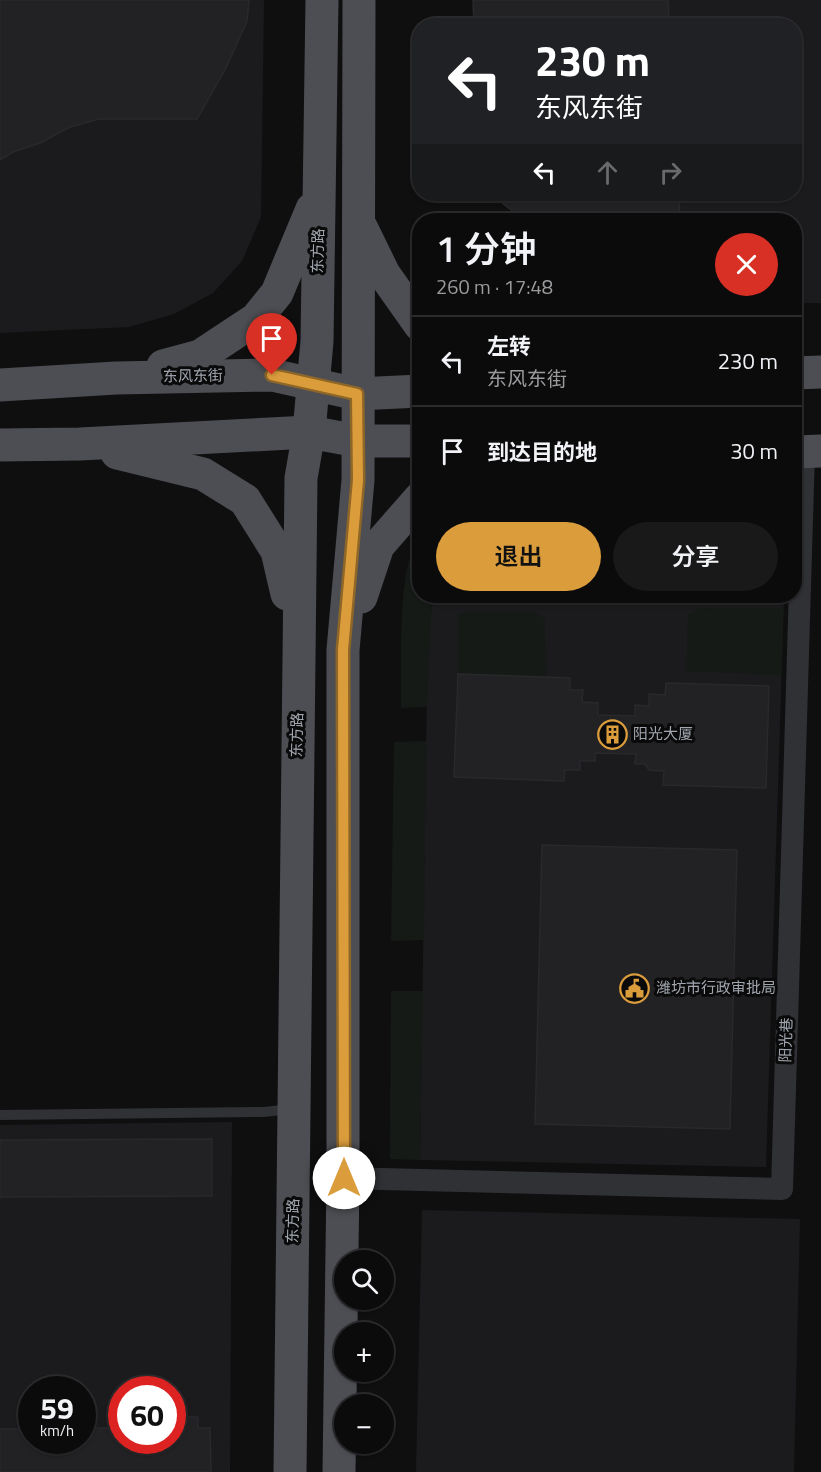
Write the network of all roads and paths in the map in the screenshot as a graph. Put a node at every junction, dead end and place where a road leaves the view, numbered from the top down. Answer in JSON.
{"nodes":[{"id":1,"x":322,"y":0,"type":"edge"},
{"id":2,"x":359,"y":0,"type":"edge"},
{"id":3,"x":319,"y":193,"type":"junction"},
{"id":4,"x":357,"y":218,"type":"junction"},
{"id":5,"x":412,"y":314,"type":"edge"},
{"id":6,"x":821,"y":372,"type":"edge"},
{"id":7,"x":802,"y":373,"type":"edge"},
{"id":8,"x":116,"y":378,"type":"junction"},
{"id":9,"x":0,"y":385,"type":"edge"},
{"id":10,"x":313,"y":385,"type":"junction"},
{"id":11,"x":412,"y":392,"type":"edge"},
{"id":12,"x":357,"y":394,"type":"junction"},
{"id":13,"x":309,"y":432,"type":"junction"},
{"id":14,"x":358,"y":441,"type":"junction"},
{"id":15,"x":412,"y":441,"type":"edge"},
{"id":16,"x":80,"y":444,"type":"junction"},
{"id":17,"x":0,"y":445,"type":"edge"},
{"id":18,"x":807,"y":452,"type":"edge"},
{"id":19,"x":412,"y":507,"type":"edge"},
{"id":20,"x":802,"y":599,"type":"edge"},
{"id":21,"x":802,"y":603,"type":"edge"},
{"id":22,"x":298,"y":640,"type":"junction"},
{"id":23,"x":343,"y":650,"type":"junction"},
{"id":24,"x":294,"y":1109,"type":"junction"},
{"id":25,"x":0,"y":1114,"type":"edge"},
{"id":26,"x":344,"y":1178,"type":"junction"},
{"id":27,"x":290,"y":1472,"type":"edge"},
{"id":28,"x":339,"y":1472,"type":"edge"}],
"edges":[{"from":1,"to":3,"type":"main road","name":"东方路"},
{"from":2,"to":4,"type":"main road"},
{"from":3,"to":8,"type":"main road"},
{"from":3,"to":10,"type":"main road","name":"东方路"},
{"from":4,"to":5,"type":"main road"},
{"from":4,"to":12,"type":"main road"},
{"from":6,"to":7,"type":"main road"},
{"from":8,"to":9,"type":"main road","name":"东风东街"},
{"from":8,"to":10,"type":"main road","name":"东风东街"},
{"from":10,"to":12,"type":"main road","name":"东风东街"},
{"from":10,"to":13,"type":"main road","name":"东方路"},
{"from":11,"to":12,"type":"main road","name":"东风东街"},
{"from":12,"to":14,"type":"main road"},
{"from":13,"to":14,"type":"main road"},
{"from":13,"to":16,"type":"main road"},
{"from":13,"to":22,"type":"main road","name":"东方路"},
{"from":14,"to":15,"type":"main road"},
{"from":14,"to":23,"type":"main road"},
{"from":16,"to":17,"type":"main road"},
{"from":16,"to":22,"type":"main road"},
{"from":18,"to":20,"type":"street","name":"阳光巷"},
{"from":19,"to":23,"type":"main road"},
{"from":21,"to":26,"type":"street","name":"阳光巷"},
{"from":22,"to":24,"type":"main road","name":"东方路"},
{"from":23,"to":26,"type":"main road"},
{"from":24,"to":25,"type":"lane"},
{"from":24,"to":27,"type":"main road","name":"东方路"},
{"from":26,"to":28,"type":"main road"}]}
